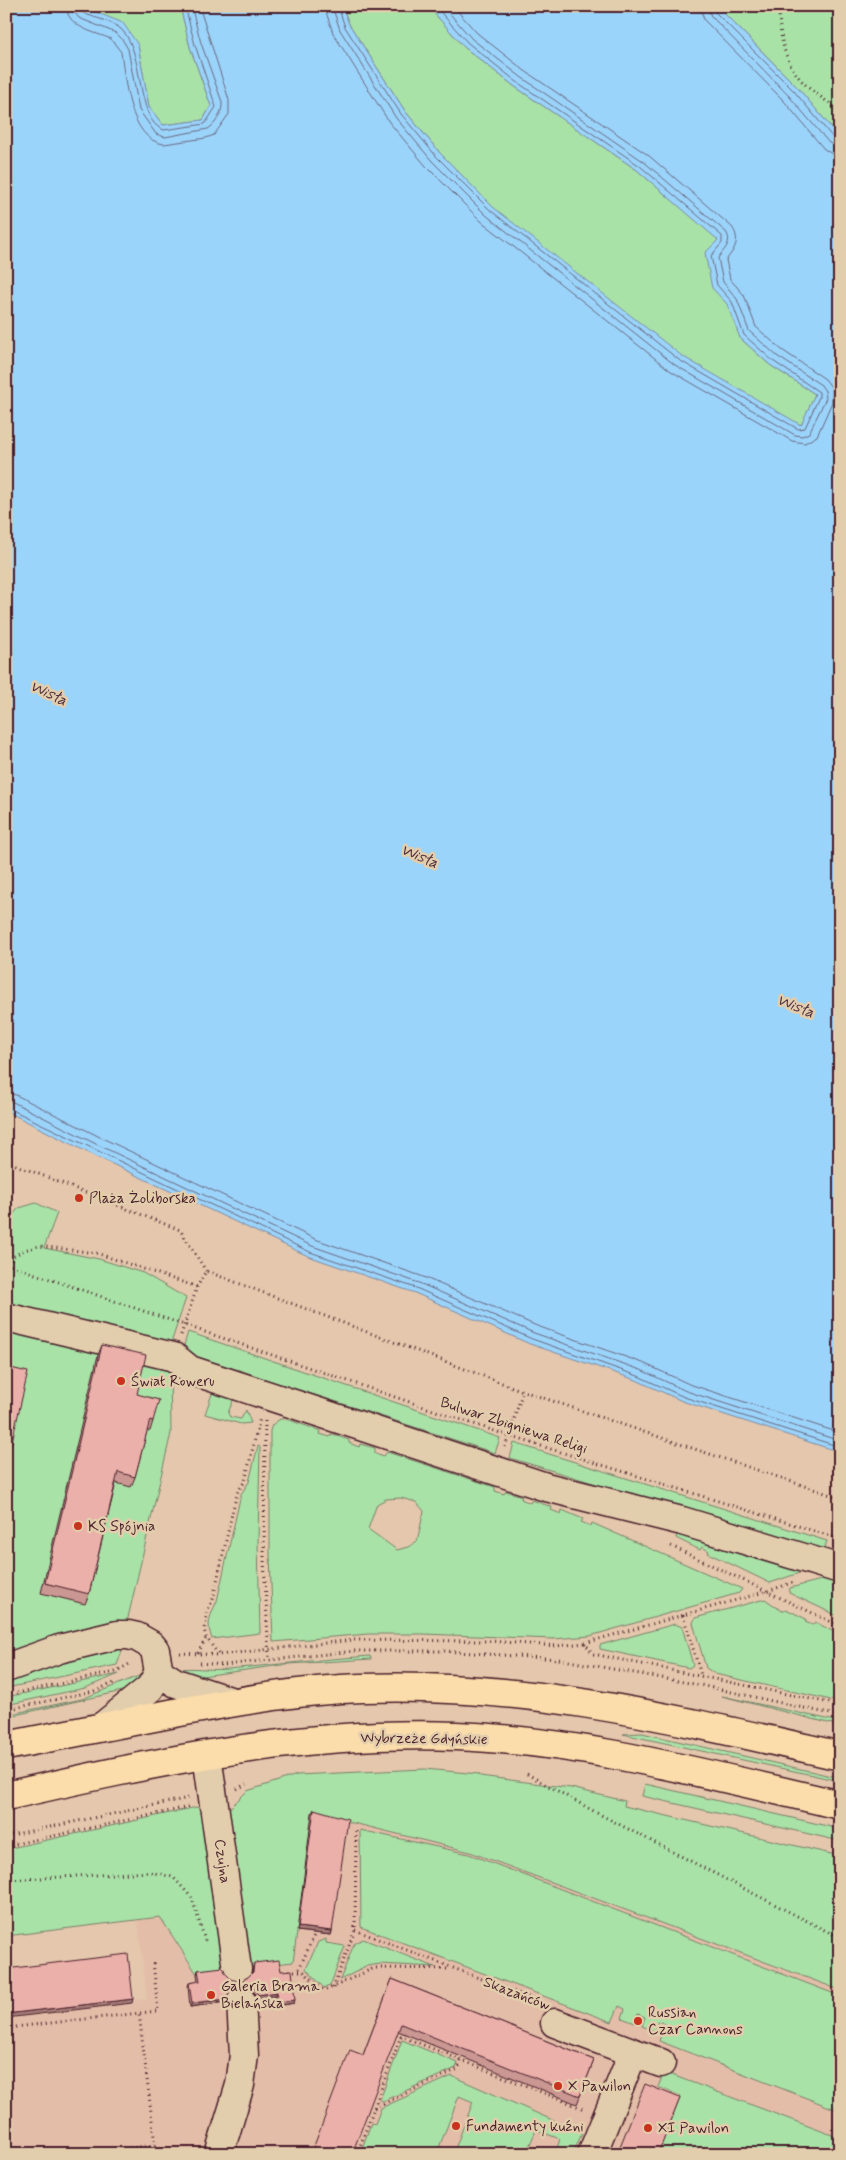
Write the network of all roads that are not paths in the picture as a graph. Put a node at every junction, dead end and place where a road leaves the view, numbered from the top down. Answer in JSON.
{"nodes":[{"id":1,"x":6,"y":1317,"type":"edge"},
{"id":2,"x":838,"y":1568,"type":"edge"},
{"id":3,"x":6,"y":1668,"type":"edge"},
{"id":4,"x":159,"y":1672,"type":"junction"},
{"id":5,"x":233,"y":1702,"type":"junction"},
{"id":6,"x":103,"y":1726,"type":"junction"},
{"id":7,"x":6,"y":1746,"type":"edge"},
{"id":8,"x":207,"y":1755,"type":"junction"},
{"id":9,"x":840,"y":1756,"type":"edge"},
{"id":10,"x":6,"y":1796,"type":"edge"},
{"id":11,"x":840,"y":1805,"type":"edge"},
{"id":12,"x":236,"y":1960,"type":"road end"},
{"id":13,"x":241,"y":2001,"type":"dead end"},
{"id":14,"x":555,"y":2023,"type":"road end"},
{"id":15,"x":633,"y":2053,"type":"junction"},
{"id":16,"x":661,"y":2063,"type":"dead end"},
{"id":17,"x":218,"y":2154,"type":"edge"},
{"id":18,"x":592,"y":2154,"type":"edge"}],
"edges":[{"from":1,"to":2,"type":"street"},
{"from":3,"to":4,"type":"street"},
{"from":4,"to":5,"type":"street"},
{"from":4,"to":6,"type":"street"},
{"from":5,"to":6,"type":"main road"},
{"from":5,"to":9,"type":"main road"},
{"from":6,"to":7,"type":"main road"},
{"from":8,"to":10,"type":"main road","name":"Wybrzeże Gdyńskie"},
{"from":8,"to":11,"type":"main road","name":"Wybrzeże Gdyńskie"},
{"from":8,"to":12,"type":"street","name":"Czujna"},
{"from":13,"to":17,"type":"street"},
{"from":14,"to":15,"type":"street","name":"Skazańców"},
{"from":15,"to":16,"type":"street","name":"Skazańców"},
{"from":15,"to":18,"type":"street"}]}
